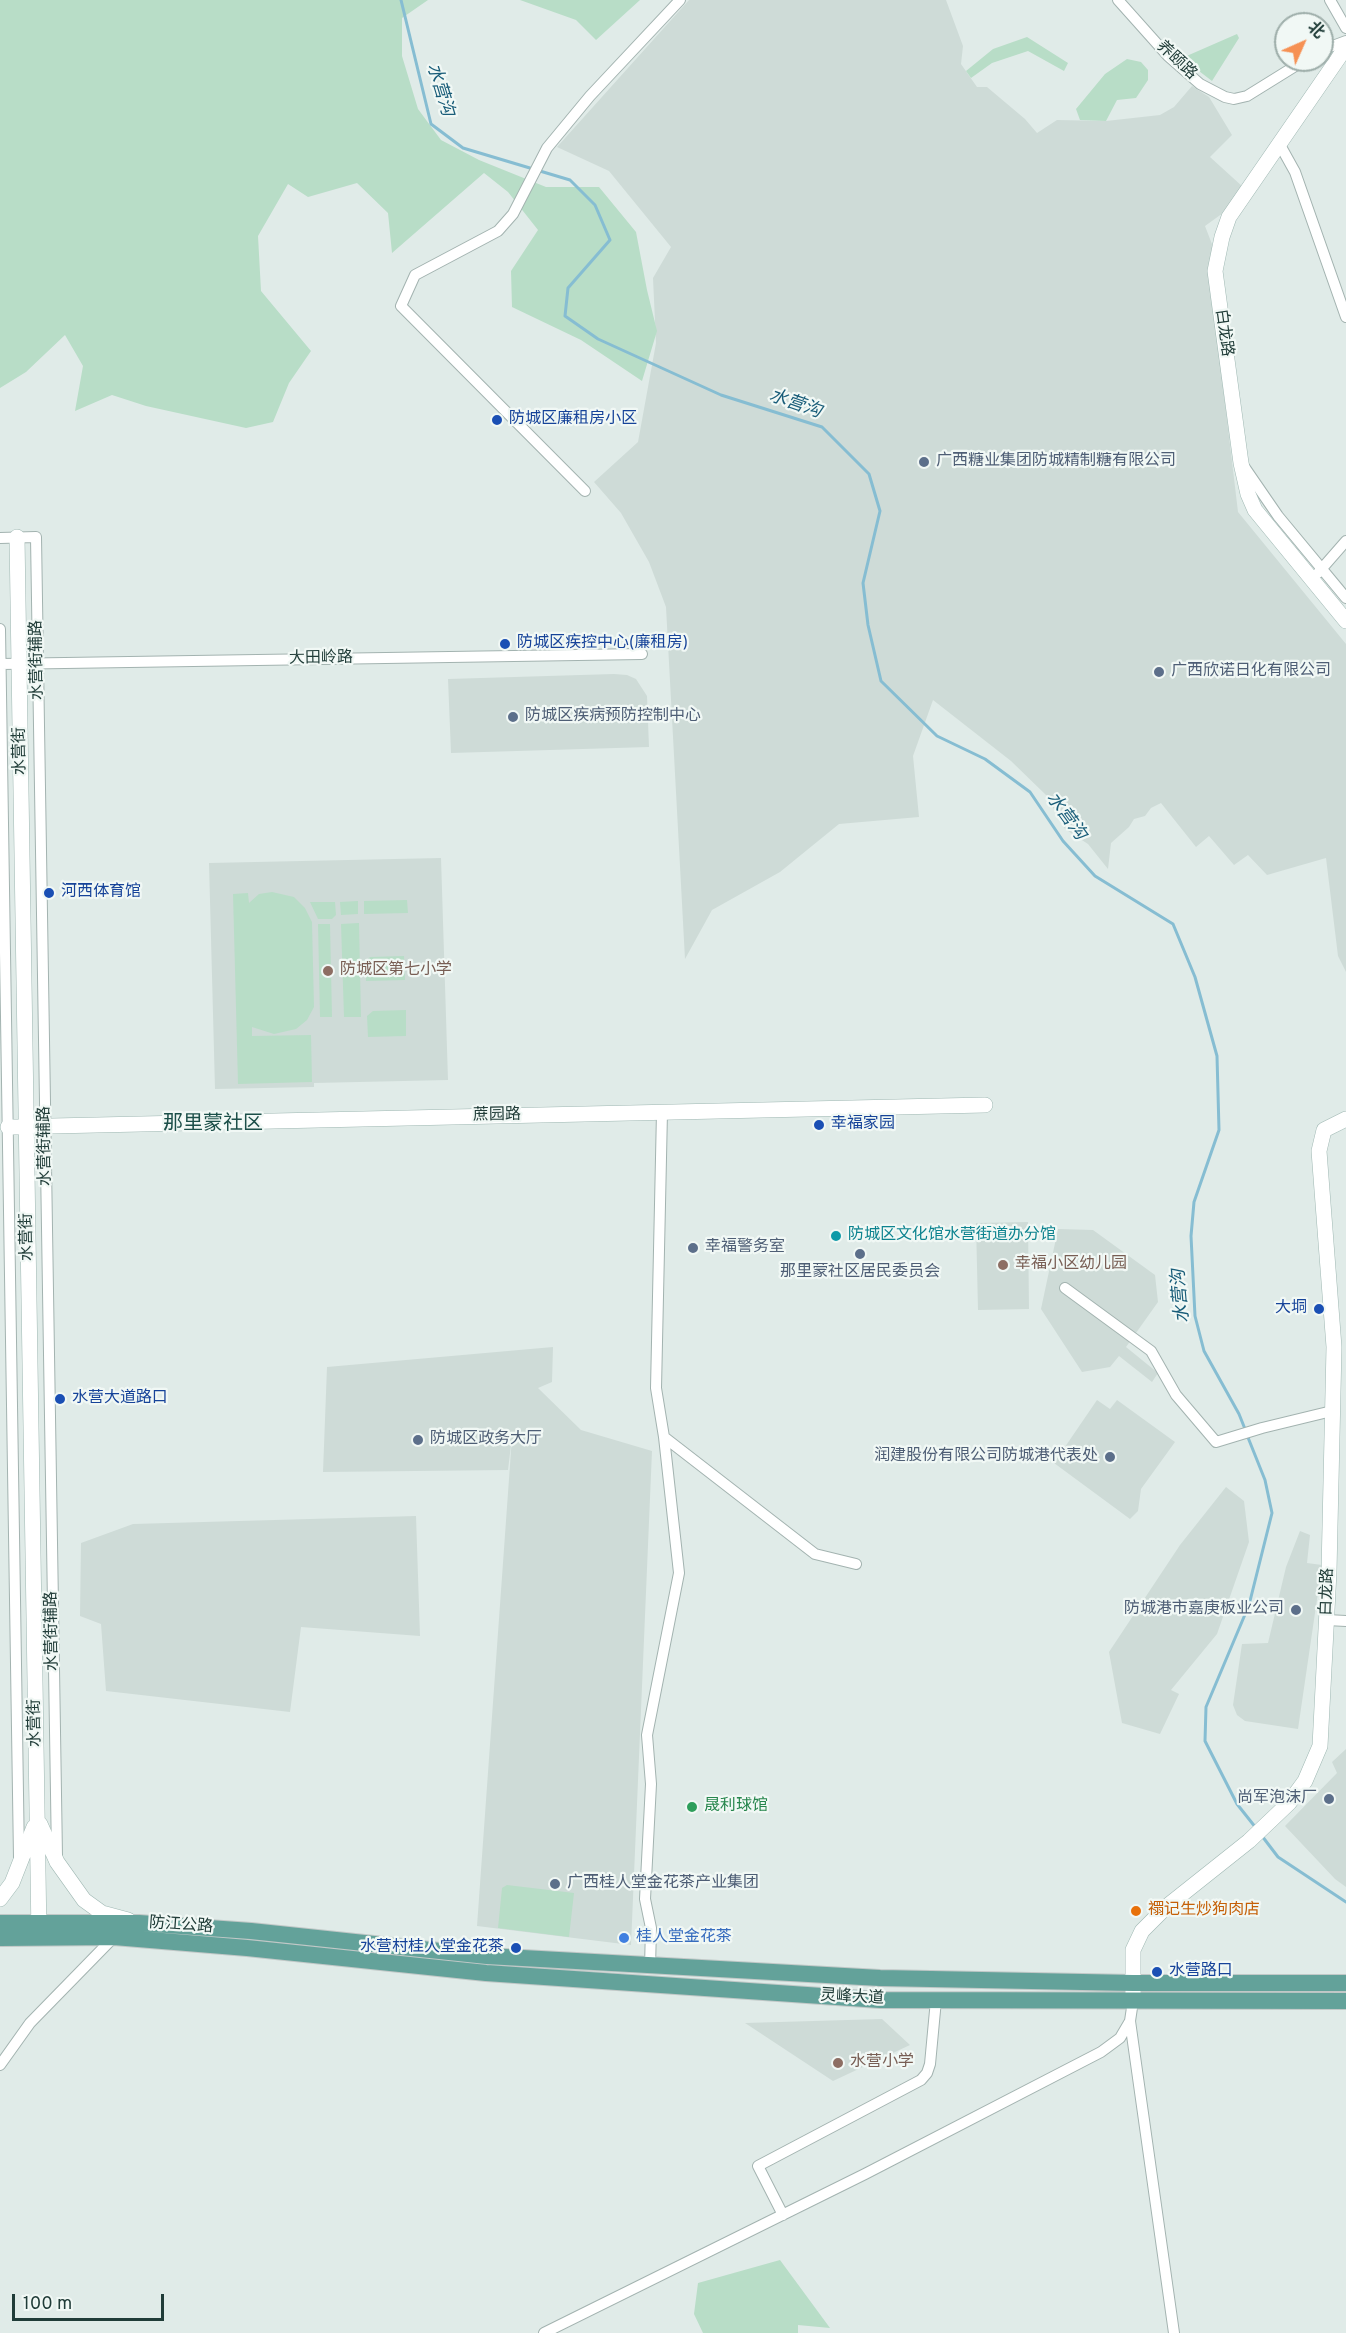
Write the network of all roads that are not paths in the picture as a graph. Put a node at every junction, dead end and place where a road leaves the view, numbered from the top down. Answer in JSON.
{"nodes":[{"id":1,"x":680,"y":0,"type":"edge"},
{"id":2,"x":1118,"y":0,"type":"edge"},
{"id":3,"x":1330,"y":0,"type":"edge"},
{"id":4,"x":1346,"y":28,"type":"edge"},
{"id":5,"x":1346,"y":47,"type":"edge"},
{"id":6,"x":1286,"y":72,"type":"edge"},
{"id":7,"x":1280,"y":145,"type":"junction"},
{"id":8,"x":1346,"y":317,"type":"edge"},
{"id":9,"x":585,"y":491,"type":"dead end"},
{"id":10,"x":17,"y":537,"type":"junction"},
{"id":11,"x":0,"y":538,"type":"edge"},
{"id":12,"x":1346,"y":541,"type":"edge"},
{"id":13,"x":1317,"y":575,"type":"junction"},
{"id":14,"x":1346,"y":598,"type":"edge"},
{"id":15,"x":1346,"y":621,"type":"edge"},
{"id":16,"x":0,"y":628,"type":"edge"},
{"id":17,"x":642,"y":654,"type":"dead end"},
{"id":18,"x":38,"y":663,"type":"junction"},
{"id":19,"x":1,"y":664,"type":"edge"},
{"id":20,"x":20,"y":664,"type":"junction"},
{"id":21,"x":985,"y":1105,"type":"dead end"},
{"id":22,"x":662,"y":1112,"type":"junction"},
{"id":23,"x":1346,"y":1119,"type":"edge"},
{"id":24,"x":27,"y":1126,"type":"junction"},
{"id":25,"x":45,"y":1126,"type":"junction"},
{"id":26,"x":8,"y":1127,"type":"junction"},
{"id":27,"x":1065,"y":1288,"type":"dead end"},
{"id":28,"x":1332,"y":1411,"type":"junction"},
{"id":29,"x":664,"y":1437,"type":"junction"},
{"id":30,"x":856,"y":1564,"type":"dead end"},
{"id":31,"x":1327,"y":1620,"type":"junction"},
{"id":32,"x":1346,"y":1621,"type":"edge"},
{"id":33,"x":37,"y":1818,"type":"junction"},
{"id":34,"x":57,"y":1862,"type":"junction"},
{"id":35,"x":19,"y":1864,"type":"junction"},
{"id":36,"x":0,"y":1899,"type":"edge"},
{"id":37,"x":0,"y":1923,"type":"edge"},
{"id":38,"x":139,"y":1923,"type":"junction"},
{"id":39,"x":39,"y":1929,"type":"junction"},
{"id":40,"x":0,"y":1938,"type":"edge"},
{"id":41,"x":114,"y":1938,"type":"junction"},
{"id":42,"x":360,"y":1951,"type":"junction"},
{"id":43,"x":650,"y":1967,"type":"junction"},
{"id":44,"x":1133,"y":1983,"type":"junction"},
{"id":45,"x":1346,"y":1983,"type":"edge"},
{"id":46,"x":936,"y":2000,"type":"junction"},
{"id":47,"x":1133,"y":2001,"type":"junction"},
{"id":48,"x":1346,"y":2001,"type":"edge"},
{"id":49,"x":1130,"y":2021,"type":"junction"},
{"id":50,"x":0,"y":2065,"type":"edge"},
{"id":51,"x":783,"y":2215,"type":"junction"},
{"id":52,"x":544,"y":2333,"type":"edge"},
{"id":53,"x":1174,"y":2333,"type":"edge"}],
"edges":[{"from":1,"to":9,"type":"street"},
{"from":2,"to":6,"type":"street","name":"养颐路"},
{"from":3,"to":4,"type":"street"},
{"from":5,"to":7,"type":"street","name":"白龙路"},
{"from":7,"to":8,"type":"street"},
{"from":7,"to":13,"type":"street","name":"白龙路"},
{"from":10,"to":11,"type":"street"},
{"from":10,"to":18,"type":"street","name":"水营街辅路"},
{"from":10,"to":20,"type":"street","name":"水营街"},
{"from":12,"to":13,"type":"street"},
{"from":13,"to":14,"type":"street"},
{"from":13,"to":15,"type":"street","name":"白龙路"},
{"from":16,"to":19,"type":"street"},
{"from":17,"to":18,"type":"street","name":"大田岭路"},
{"from":18,"to":20,"type":"street","name":"大田岭路"},
{"from":18,"to":25,"type":"street","name":"水营街辅路"},
{"from":19,"to":20,"type":"street","name":"大田岭路"},
{"from":19,"to":26,"type":"street"},
{"from":20,"to":24,"type":"street","name":"水营街"},
{"from":21,"to":22,"type":"street","name":"蔗园路"},
{"from":22,"to":25,"type":"street","name":"蔗园路"},
{"from":22,"to":29,"type":"street"},
{"from":23,"to":28,"type":"street","name":"白龙路"},
{"from":24,"to":25,"type":"street","name":"蔗园路"},
{"from":24,"to":26,"type":"street","name":"蔗园路"},
{"from":24,"to":33,"type":"street","name":"水营街"},
{"from":25,"to":34,"type":"street","name":"水营街辅路"},
{"from":26,"to":35,"type":"street"},
{"from":27,"to":28,"type":"street"},
{"from":28,"to":31,"type":"street","name":"白龙路"},
{"from":29,"to":30,"type":"street"},
{"from":29,"to":43,"type":"street"},
{"from":31,"to":32,"type":"street"},
{"from":31,"to":44,"type":"street","name":"白龙路"},
{"from":33,"to":34,"type":"street"},
{"from":33,"to":35,"type":"street"},
{"from":33,"to":39,"type":"street","name":"水营街"},
{"from":34,"to":38,"type":"street"},
{"from":35,"to":36,"type":"street"},
{"from":37,"to":39,"type":"main road","name":"防江公路"},
{"from":38,"to":39,"type":"main road","name":"防江公路"},
{"from":38,"to":42,"type":"main road","name":"防江公路"},
{"from":39,"to":40,"type":"main road","name":"防江公路"},
{"from":39,"to":41,"type":"main road","name":"防江公路"},
{"from":41,"to":42,"type":"main road","name":"防江公路"},
{"from":41,"to":50,"type":"street"},
{"from":42,"to":43,"type":"main road","name":"灵峰大道"},
{"from":42,"to":46,"type":"main road","name":"灵峰大道"},
{"from":43,"to":44,"type":"main road","name":"灵峰大道"},
{"from":44,"to":45,"type":"main road","name":"灵峰大道"},
{"from":44,"to":47,"type":"street","name":"白龙路"},
{"from":46,"to":47,"type":"main road","name":"灵峰大道"},
{"from":46,"to":51,"type":"street"},
{"from":47,"to":48,"type":"main road","name":"灵峰大道"},
{"from":47,"to":49,"type":"street"},
{"from":49,"to":51,"type":"street"},
{"from":49,"to":53,"type":"street"},
{"from":51,"to":52,"type":"street"}]}
